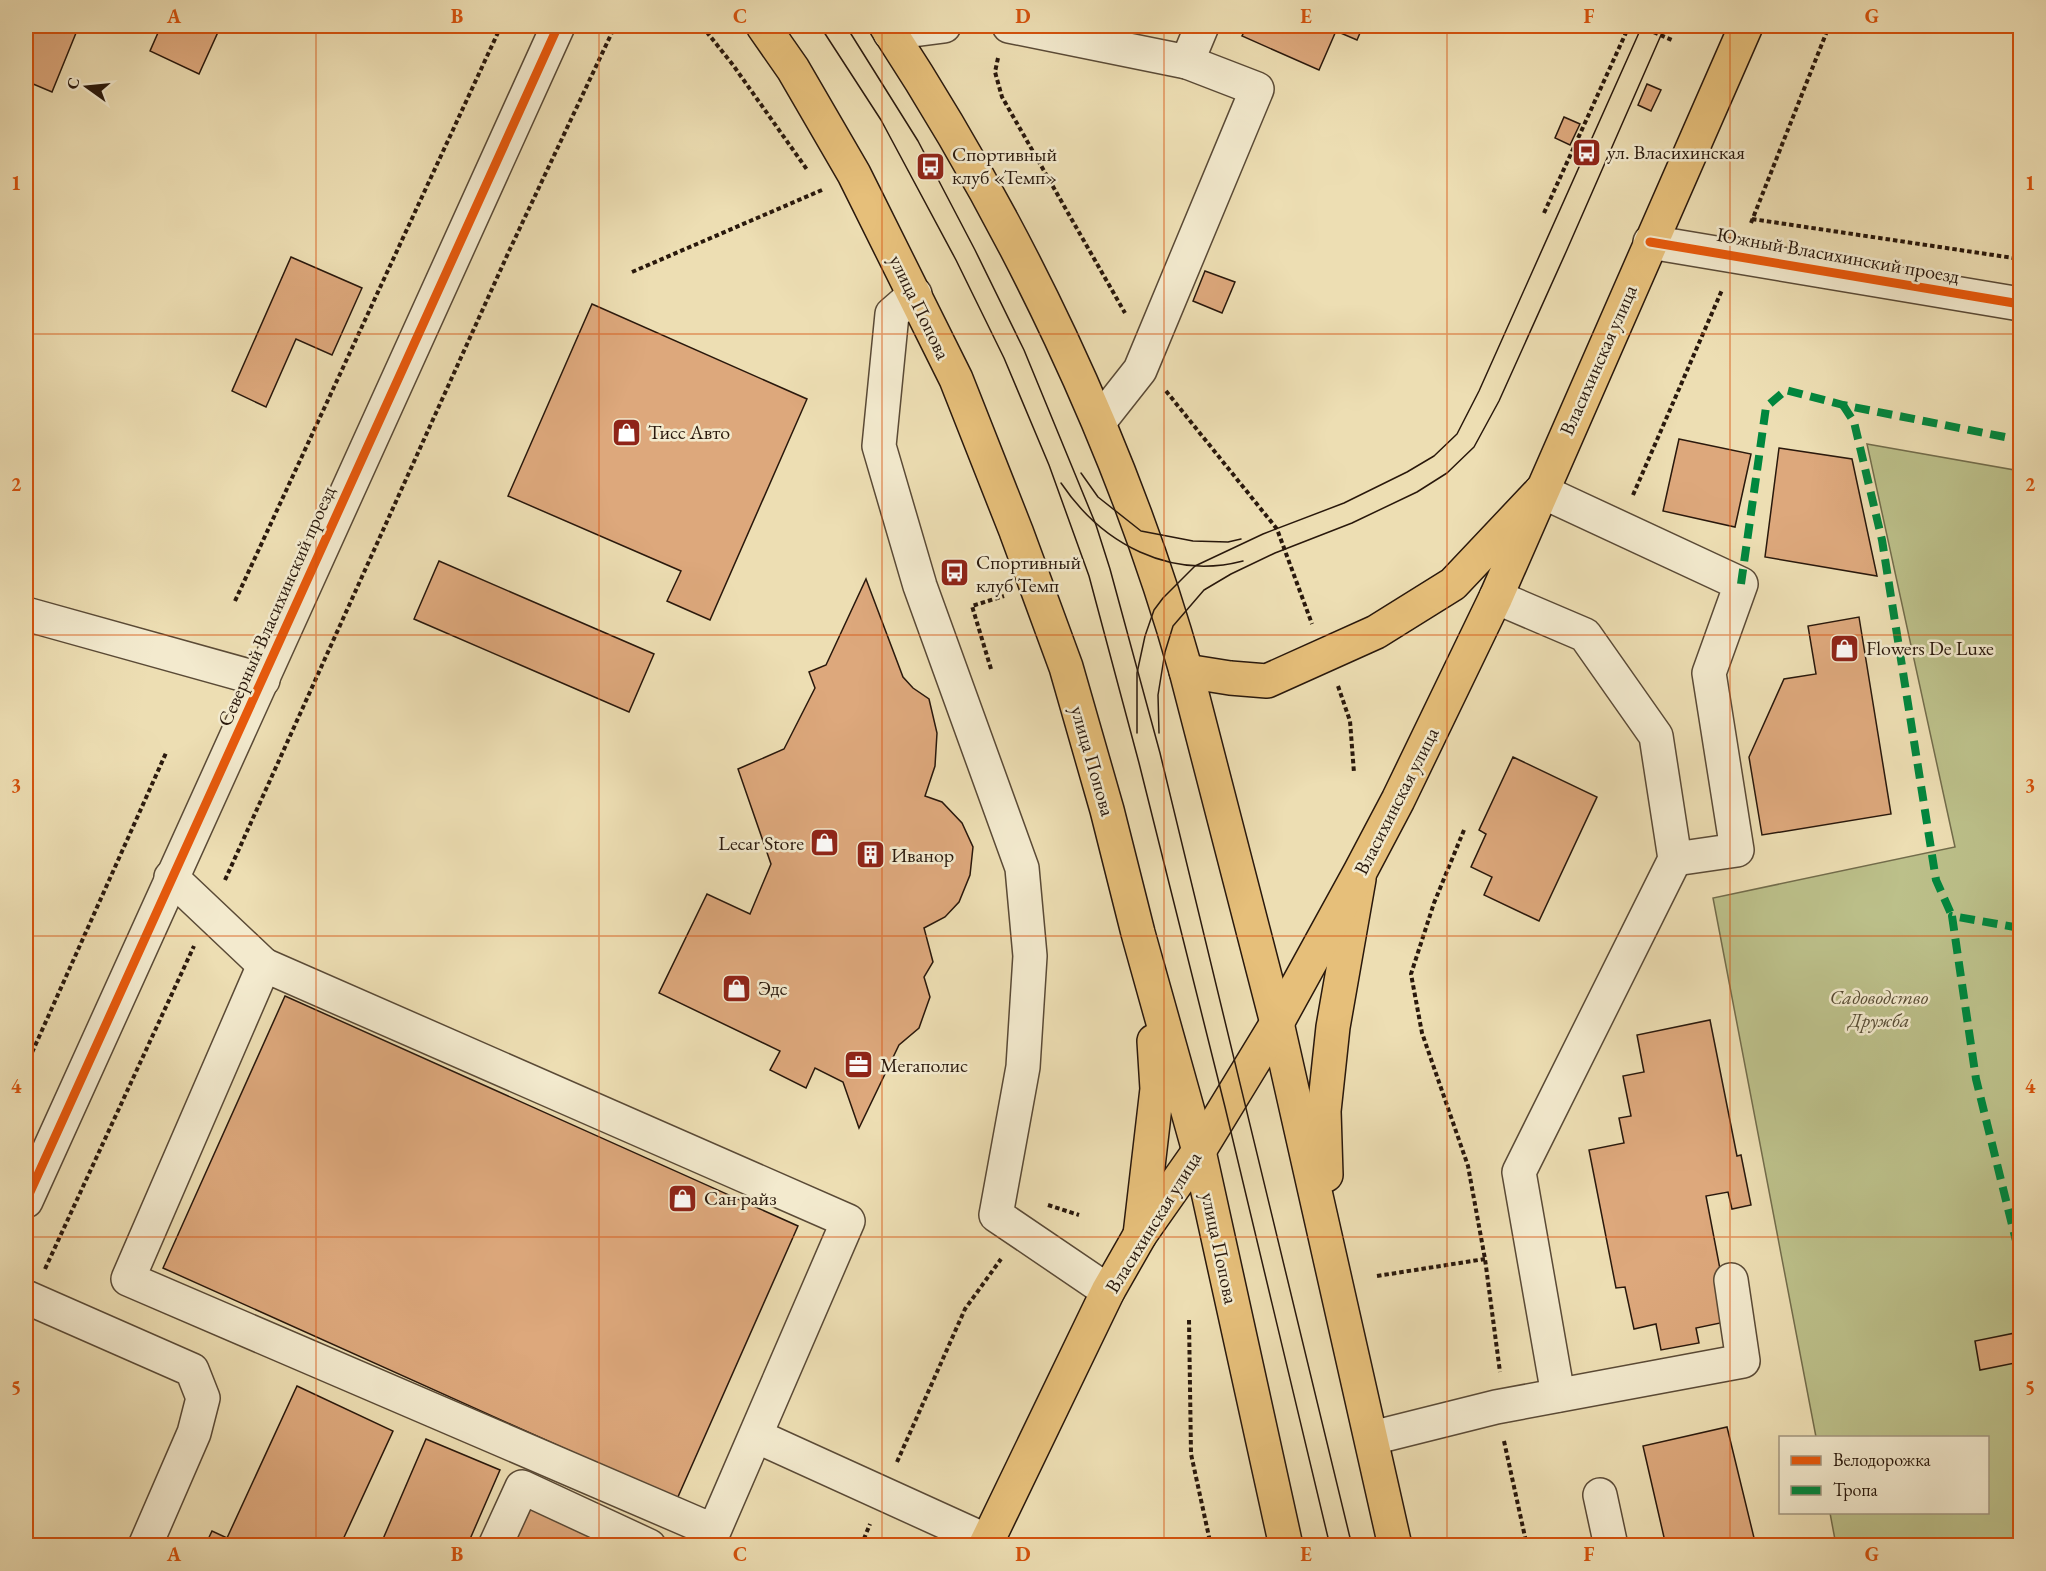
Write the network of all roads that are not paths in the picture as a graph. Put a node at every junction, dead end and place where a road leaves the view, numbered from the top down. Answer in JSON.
{"nodes":[{"id":1,"x":558,"y":26,"type":"edge"},
{"id":2,"x":763,"y":26,"type":"edge"},
{"id":3,"x":944,"y":26,"type":"edge"},
{"id":4,"x":1009,"y":26,"type":"edge"},
{"id":5,"x":1202,"y":26,"type":"edge"},
{"id":6,"x":1746,"y":26,"type":"edge"},
{"id":7,"x":888,"y":29,"type":"edge"},
{"id":8,"x":1187,"y":62,"type":"junction"},
{"id":9,"x":1650,"y":242,"type":"junction"},
{"id":10,"x":915,"y":294,"type":"junction"},
{"id":11,"x":2020,"y":304,"type":"edge"},
{"id":12,"x":1099,"y":422,"type":"junction"},
{"id":13,"x":1541,"y":491,"type":"junction"},
{"id":14,"x":1496,"y":597,"type":"junction"},
{"id":15,"x":26,"y":614,"type":"edge"},
{"id":16,"x":1186,"y":671,"type":"junction"},
{"id":17,"x":263,"y":681,"type":"junction"},
{"id":18,"x":1675,"y":859,"type":"junction"},
{"id":19,"x":1360,"y":872,"type":"junction"},
{"id":20,"x":171,"y":877,"type":"junction"},
{"id":21,"x":1138,"y":933,"type":"junction"},
{"id":22,"x":264,"y":965,"type":"junction"},
{"id":23,"x":1277,"y":1023,"type":"junction"},
{"id":24,"x":1199,"y":1151,"type":"junction"},
{"id":25,"x":26,"y":1201,"type":"edge"},
{"id":26,"x":1140,"y":1235,"type":"junction"},
{"id":27,"x":1328,"y":1252,"type":"junction"},
{"id":28,"x":1731,"y":1280,"type":"dead end"},
{"id":29,"x":1108,"y":1291,"type":"junction"},
{"id":30,"x":28,"y":1298,"type":"edge"},
{"id":31,"x":1558,"y":1395,"type":"junction"},
{"id":32,"x":756,"y":1436,"type":"junction"},
{"id":33,"x":1372,"y":1438,"type":"junction"},
{"id":34,"x":1600,"y":1495,"type":"dead end"},
{"id":35,"x":986,"y":1543,"type":"edge"},
{"id":36,"x":145,"y":1545,"type":"edge"},
{"id":37,"x":495,"y":1545,"type":"edge"},
{"id":38,"x":649,"y":1545,"type":"edge"},
{"id":39,"x":1286,"y":1545,"type":"edge"},
{"id":40,"x":1395,"y":1545,"type":"edge"},
{"id":41,"x":1611,"y":1545,"type":"edge"}],
"edges":[{"from":1,"to":17,"type":"street","name":"Северный Власихинский проезд"},
{"from":2,"to":10,"type":"main road","name":"улица Попова"},
{"from":3,"to":7,"type":"street"},
{"from":4,"to":8,"type":"street"},
{"from":5,"to":8,"type":"street"},
{"from":6,"to":9,"type":"main road","name":"Власихинская улица"},
{"from":7,"to":12,"type":"main road"},
{"from":8,"to":12,"type":"street"},
{"from":9,"to":11,"type":"street","name":"Южный Власихинский проезд"},
{"from":9,"to":13,"type":"main road","name":"Власихинская улица"},
{"from":10,"to":21,"type":"main road","name":"улица Попова"},
{"from":10,"to":29,"type":"street"},
{"from":12,"to":16,"type":"main road"},
{"from":13,"to":14,"type":"main road","name":"Власихинская улица"},
{"from":13,"to":16,"type":"main road"},
{"from":13,"to":18,"type":"street"},
{"from":14,"to":18,"type":"street"},
{"from":14,"to":19,"type":"main road","name":"Власихинская улица"},
{"from":15,"to":17,"type":"street"},
{"from":16,"to":23,"type":"main road"},
{"from":17,"to":20,"type":"street","name":"Северный Власихинский проезд"},
{"from":18,"to":31,"type":"street"},
{"from":19,"to":23,"type":"main road","name":"Власихинская улица"},
{"from":19,"to":27,"type":"main road"},
{"from":20,"to":22,"type":"street"},
{"from":20,"to":25,"type":"street","name":"Северный Власихинский проезд"},
{"from":21,"to":24,"type":"main road","name":"улица Попова"},
{"from":21,"to":26,"type":"main road"},
{"from":22,"to":32,"type":"street"},
{"from":22,"to":32,"type":"street"},
{"from":23,"to":24,"type":"main road","name":"Власихинская улица"},
{"from":23,"to":27,"type":"main road"},
{"from":24,"to":26,"type":"main road","name":"Власихинская улица"},
{"from":24,"to":39,"type":"main road","name":"улица Попова"},
{"from":26,"to":29,"type":"main road","name":"Власихинская улица"},
{"from":27,"to":33,"type":"main road"},
{"from":28,"to":31,"type":"street"},
{"from":29,"to":35,"type":"main road","name":"Власихинская улица"},
{"from":30,"to":36,"type":"street"},
{"from":31,"to":33,"type":"street"},
{"from":32,"to":35,"type":"street"},
{"from":33,"to":40,"type":"main road"},
{"from":34,"to":41,"type":"street"},
{"from":37,"to":38,"type":"street"}]}
